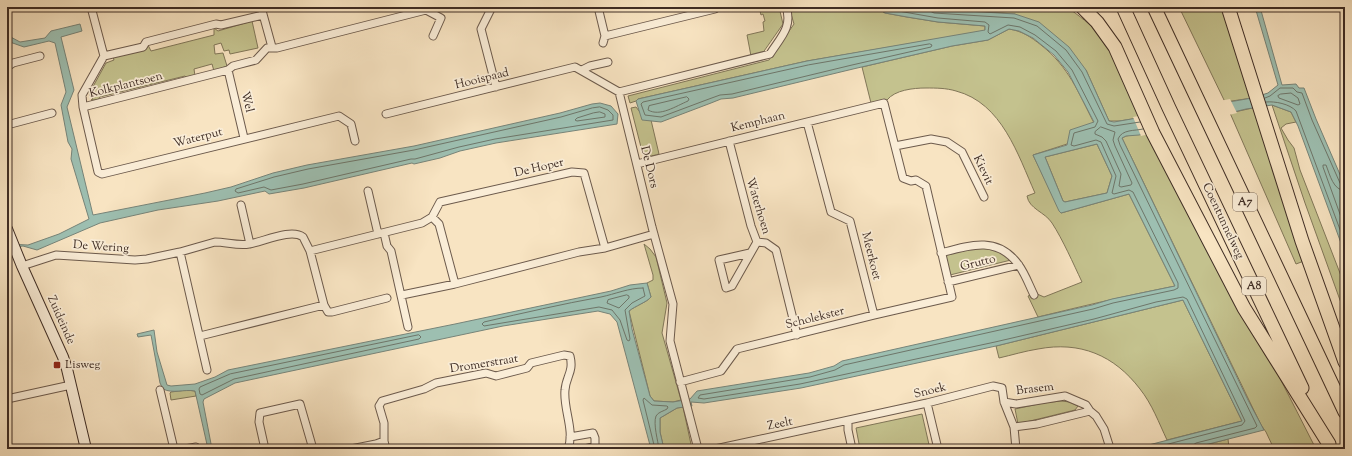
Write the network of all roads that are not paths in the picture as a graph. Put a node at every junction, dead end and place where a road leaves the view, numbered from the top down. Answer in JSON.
{"nodes":[{"id":1,"x":91,"y":7,"type":"edge"},
{"id":2,"x":261,"y":7,"type":"edge"},
{"id":3,"x":492,"y":7,"type":"edge"},
{"id":4,"x":598,"y":7,"type":"edge"},
{"id":5,"x":715,"y":7,"type":"edge"},
{"id":6,"x":786,"y":7,"type":"edge"},
{"id":7,"x":1082,"y":7,"type":"edge"},
{"id":8,"x":1154,"y":7,"type":"edge"},
{"id":9,"x":1228,"y":7,"type":"edge"},
{"id":10,"x":426,"y":9,"type":"edge"},
{"id":11,"x":1124,"y":9,"type":"edge"},
{"id":12,"x":263,"y":15,"type":"junction"},
{"id":13,"x":433,"y":36,"type":"dead end"},
{"id":14,"x":272,"y":47,"type":"junction"},
{"id":15,"x":40,"y":56,"type":"dead end"},
{"id":16,"x":104,"y":56,"type":"junction"},
{"id":17,"x":608,"y":62,"type":"dead end"},
{"id":18,"x":7,"y":67,"type":"edge"},
{"id":19,"x":228,"y":70,"type":"junction"},
{"id":20,"x":582,"y":70,"type":"junction"},
{"id":21,"x":496,"y":87,"type":"junction"},
{"id":22,"x":619,"y":92,"type":"junction"},
{"id":23,"x":83,"y":107,"type":"junction"},
{"id":24,"x":52,"y":113,"type":"dead end"},
{"id":25,"x":386,"y":114,"type":"dead end"},
{"id":26,"x":807,"y":122,"type":"junction"},
{"id":27,"x":7,"y":125,"type":"edge"},
{"id":28,"x":244,"y":138,"type":"junction"},
{"id":29,"x":355,"y":141,"type":"dead end"},
{"id":30,"x":729,"y":141,"type":"junction"},
{"id":31,"x":895,"y":146,"type":"junction"},
{"id":32,"x":637,"y":164,"type":"junction"},
{"id":33,"x":368,"y":191,"type":"dead end"},
{"id":34,"x":984,"y":197,"type":"dead end"},
{"id":35,"x":241,"y":205,"type":"dead end"},
{"id":36,"x":432,"y":217,"type":"junction"},
{"id":37,"x":7,"y":229,"type":"edge"},
{"id":38,"x":381,"y":233,"type":"junction"},
{"id":39,"x":654,"y":234,"type":"junction"},
{"id":40,"x":757,"y":242,"type":"junction"},
{"id":41,"x":250,"y":244,"type":"junction"},
{"id":42,"x":605,"y":248,"type":"junction"},
{"id":43,"x":310,"y":251,"type":"junction"},
{"id":44,"x":180,"y":252,"type":"junction"},
{"id":45,"x":750,"y":253,"type":"junction"},
{"id":46,"x":941,"y":253,"type":"junction"},
{"id":47,"x":1019,"y":265,"type":"junction"},
{"id":48,"x":22,"y":266,"type":"junction"},
{"id":49,"x":948,"y":282,"type":"junction"},
{"id":50,"x":455,"y":284,"type":"junction"},
{"id":51,"x":402,"y":295,"type":"junction"},
{"id":52,"x":1034,"y":295,"type":"dead end"},
{"id":53,"x":387,"y":298,"type":"dead end"},
{"id":54,"x":324,"y":305,"type":"junction"},
{"id":55,"x":874,"y":314,"type":"junction"},
{"id":56,"x":408,"y":327,"type":"dead end"},
{"id":57,"x":797,"y":334,"type":"junction"},
{"id":58,"x":200,"y":336,"type":"junction"},
{"id":59,"x":1345,"y":362,"type":"edge"},
{"id":60,"x":207,"y":370,"type":"dead end"},
{"id":61,"x":680,"y":382,"type":"junction"},
{"id":62,"x":71,"y":385,"type":"junction"},
{"id":63,"x":160,"y":390,"type":"dead end"},
{"id":64,"x":7,"y":399,"type":"edge"},
{"id":65,"x":1004,"y":402,"type":"junction"},
{"id":66,"x":927,"y":403,"type":"junction"},
{"id":67,"x":1090,"y":411,"type":"junction"},
{"id":68,"x":1345,"y":412,"type":"edge"},
{"id":69,"x":848,"y":421,"type":"junction"},
{"id":70,"x":1014,"y":427,"type":"junction"},
{"id":71,"x":570,"y":437,"type":"junction"},
{"id":72,"x":384,"y":441,"type":"junction"},
{"id":73,"x":1330,"y":447,"type":"edge"},
{"id":74,"x":1110,"y":448,"type":"dead end"},
{"id":75,"x":86,"y":449,"type":"edge"},
{"id":76,"x":174,"y":449,"type":"edge"},
{"id":77,"x":185,"y":449,"type":"edge"},
{"id":78,"x":197,"y":449,"type":"edge"},
{"id":79,"x":266,"y":449,"type":"edge"},
{"id":80,"x":313,"y":449,"type":"edge"},
{"id":81,"x":350,"y":449,"type":"edge"},
{"id":82,"x":386,"y":449,"type":"edge"},
{"id":83,"x":570,"y":449,"type":"edge"},
{"id":84,"x":584,"y":449,"type":"edge"},
{"id":85,"x":698,"y":449,"type":"edge"},
{"id":86,"x":716,"y":449,"type":"edge"},
{"id":87,"x":852,"y":449,"type":"edge"},
{"id":88,"x":938,"y":449,"type":"edge"},
{"id":89,"x":1016,"y":449,"type":"edge"}],
"edges":[{"from":1,"to":16,"type":"street"},
{"from":2,"to":12,"type":"street"},
{"from":3,"to":21,"type":"street"},
{"from":4,"to":5,"type":"street"},
{"from":6,"to":22,"type":"street"},
{"from":7,"to":73,"type":"highway","number":"A8"},
{"from":8,"to":68,"type":"highway","number":"A7"},
{"from":9,"to":59,"type":"highway"},
{"from":10,"to":13,"type":"street"},
{"from":10,"to":14,"type":"street"},
{"from":11,"to":73,"type":"highway","name":"Coentunnelweg","number":"A8"},
{"from":12,"to":14,"type":"street"},
{"from":12,"to":16,"type":"street"},
{"from":14,"to":19,"type":"street","name":"Kolkplantsoen"},
{"from":15,"to":18,"type":"street"},
{"from":16,"to":23,"type":"street","name":"Kolkplantsoen"},
{"from":17,"to":20,"type":"street","name":"Hooispaad"},
{"from":19,"to":23,"type":"street","name":"Kolkplantsoen"},
{"from":19,"to":28,"type":"street","name":"Wel"},
{"from":20,"to":21,"type":"street","name":"Hooispaad"},
{"from":20,"to":22,"type":"street"},
{"from":21,"to":25,"type":"street","name":"Hooispaad"},
{"from":22,"to":32,"type":"street","name":"De Dors"},
{"from":23,"to":28,"type":"street","name":"Waterput"},
{"from":24,"to":27,"type":"street"},
{"from":26,"to":30,"type":"street","name":"Kemphaan"},
{"from":26,"to":31,"type":"street","name":"Kemphaan"},
{"from":26,"to":55,"type":"street","name":"Meerkoet"},
{"from":28,"to":29,"type":"street","name":"Waterput"},
{"from":30,"to":32,"type":"street","name":"Kemphaan"},
{"from":30,"to":40,"type":"street","name":"Waterhoen"},
{"from":31,"to":34,"type":"street","name":"Kievit"},
{"from":31,"to":46,"type":"street","name":"Grutto"},
{"from":32,"to":39,"type":"street","name":"De Dors"},
{"from":33,"to":38,"type":"street"},
{"from":35,"to":41,"type":"street"},
{"from":36,"to":38,"type":"street"},
{"from":36,"to":42,"type":"street","name":"De Hoper"},
{"from":36,"to":50,"type":"street"},
{"from":37,"to":48,"type":"street","name":"Zuideinde"},
{"from":38,"to":43,"type":"street"},
{"from":38,"to":51,"type":"street"},
{"from":39,"to":42,"type":"street"},
{"from":39,"to":61,"type":"street","name":"De Dors"},
{"from":40,"to":45,"type":"street"},
{"from":40,"to":57,"type":"street","name":"Waterhoen"},
{"from":41,"to":43,"type":"street","name":"De Wering"},
{"from":41,"to":44,"type":"street","name":"De Wering"},
{"from":42,"to":50,"type":"street"},
{"from":43,"to":54,"type":"street","name":"De Wering"},
{"from":44,"to":48,"type":"street","name":"De Wering"},
{"from":44,"to":58,"type":"street"},
{"from":45,"to":45,"type":"street"},
{"from":46,"to":47,"type":"street","name":"Grutto"},
{"from":46,"to":49,"type":"street","name":"Grutto"},
{"from":47,"to":49,"type":"street","name":"Grutto"},
{"from":47,"to":52,"type":"street","name":"Grutto"},
{"from":48,"to":62,"type":"street","name":"Zuideinde"},
{"from":49,"to":55,"type":"street","name":"Scholekster"},
{"from":50,"to":51,"type":"street"},
{"from":51,"to":56,"type":"street"},
{"from":53,"to":54,"type":"street"},
{"from":54,"to":58,"type":"street"},
{"from":55,"to":57,"type":"street","name":"Scholekster"},
{"from":57,"to":61,"type":"street","name":"Scholekster"},
{"from":58,"to":60,"type":"street"},
{"from":61,"to":85,"type":"street","name":"De Dors"},
{"from":62,"to":64,"type":"street"},
{"from":62,"to":75,"type":"street","name":"Zuideinde"},
{"from":63,"to":76,"type":"street"},
{"from":65,"to":66,"type":"street","name":"Snoek"},
{"from":65,"to":67,"type":"street","name":"Brasem"},
{"from":65,"to":70,"type":"street","name":"Brasem"},
{"from":66,"to":69,"type":"street","name":"Snoek"},
{"from":66,"to":88,"type":"street"},
{"from":67,"to":70,"type":"street"},
{"from":67,"to":74,"type":"street","name":"Brasem"},
{"from":69,"to":86,"type":"street","name":"Zeelt"},
{"from":69,"to":87,"type":"street"},
{"from":70,"to":89,"type":"street","name":"Brasem"},
{"from":71,"to":72,"type":"street","name":"Dromerstraat"},
{"from":71,"to":83,"type":"street","name":"Dromerstraat"},
{"from":71,"to":84,"type":"street"},
{"from":72,"to":81,"type":"street"},
{"from":72,"to":82,"type":"street","name":"Dromerstraat"},
{"from":77,"to":78,"type":"street"},
{"from":79,"to":80,"type":"street"}]}
